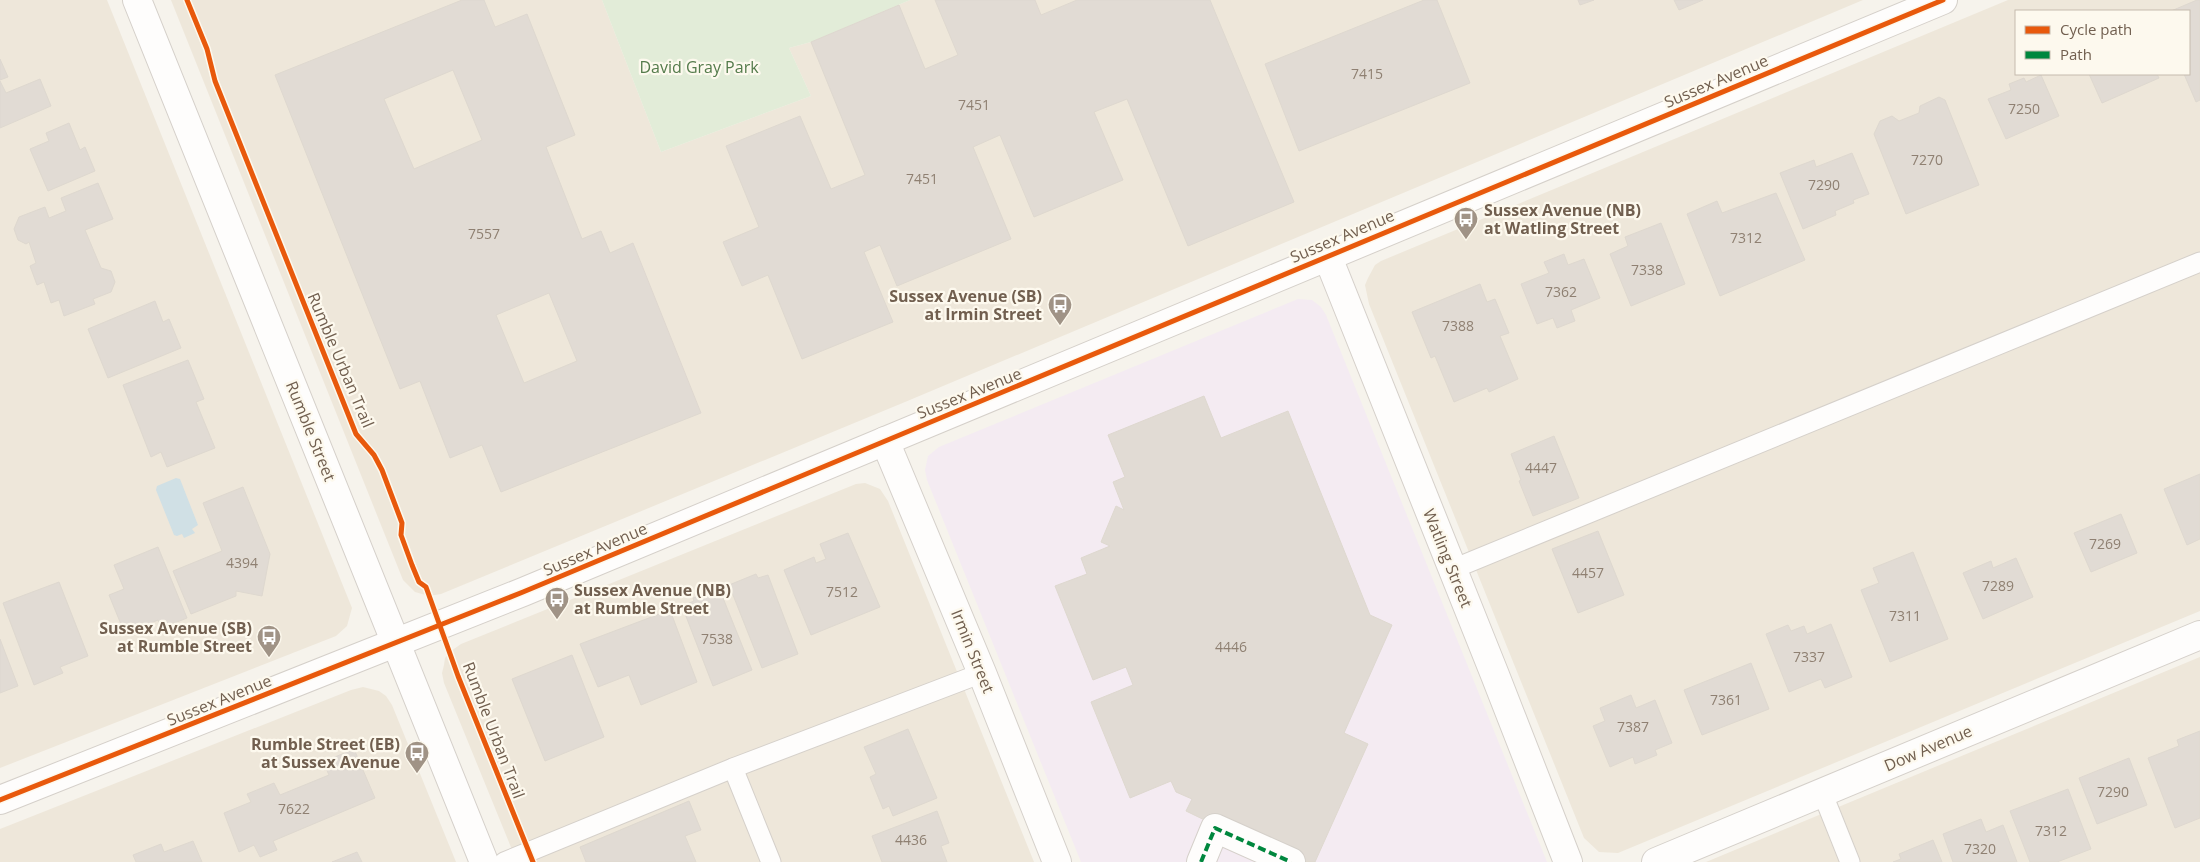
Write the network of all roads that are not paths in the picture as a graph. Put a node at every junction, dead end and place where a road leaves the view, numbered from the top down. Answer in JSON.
{"nodes":[{"id":1,"x":137,"y":0,"type":"edge"},
{"id":2,"x":1943,"y":0,"type":"edge"},
{"id":3,"x":1327,"y":256,"type":"junction"},
{"id":4,"x":2200,"y":262,"type":"edge"},
{"id":5,"x":885,"y":441,"type":"junction"},
{"id":6,"x":1453,"y":569,"type":"junction"},
{"id":7,"x":2200,"y":635,"type":"edge"},
{"id":8,"x":396,"y":642,"type":"junction"},
{"id":9,"x":982,"y":673,"type":"junction"},
{"id":10,"x":733,"y":768,"type":"junction"},
{"id":11,"x":1822,"y":792,"type":"junction"},
{"id":12,"x":0,"y":800,"type":"edge"},
{"id":13,"x":484,"y":862,"type":"edge"},
{"id":14,"x":504,"y":862,"type":"edge"},
{"id":15,"x":771,"y":862,"type":"edge"},
{"id":16,"x":1057,"y":862,"type":"edge"},
{"id":17,"x":1201,"y":862,"type":"edge"},
{"id":18,"x":1291,"y":862,"type":"edge"},
{"id":19,"x":1568,"y":862,"type":"edge"},
{"id":20,"x":1656,"y":862,"type":"edge"},
{"id":21,"x":1850,"y":862,"type":"edge"}],
"edges":[{"from":1,"to":8,"type":"street","name":"Rumble Street"},
{"from":2,"to":3,"type":"street","name":"Sussex Avenue"},
{"from":3,"to":5,"type":"street","name":"Sussex Avenue"},
{"from":3,"to":6,"type":"street","name":"Watling Street"},
{"from":4,"to":6,"type":"lane"},
{"from":5,"to":8,"type":"street","name":"Sussex Avenue"},
{"from":5,"to":9,"type":"street","name":"Irmin Street"},
{"from":6,"to":19,"type":"street","name":"Watling Street"},
{"from":7,"to":11,"type":"street","name":"Dow Avenue"},
{"from":8,"to":12,"type":"street","name":"Sussex Avenue"},
{"from":8,"to":13,"type":"street","name":"Rumble Street"},
{"from":9,"to":10,"type":"lane"},
{"from":9,"to":16,"type":"street","name":"Irmin Street"},
{"from":10,"to":14,"type":"lane"},
{"from":10,"to":15,"type":"lane"},
{"from":11,"to":20,"type":"street","name":"Dow Avenue"},
{"from":11,"to":21,"type":"lane"},
{"from":17,"to":18,"type":"street"}]}
